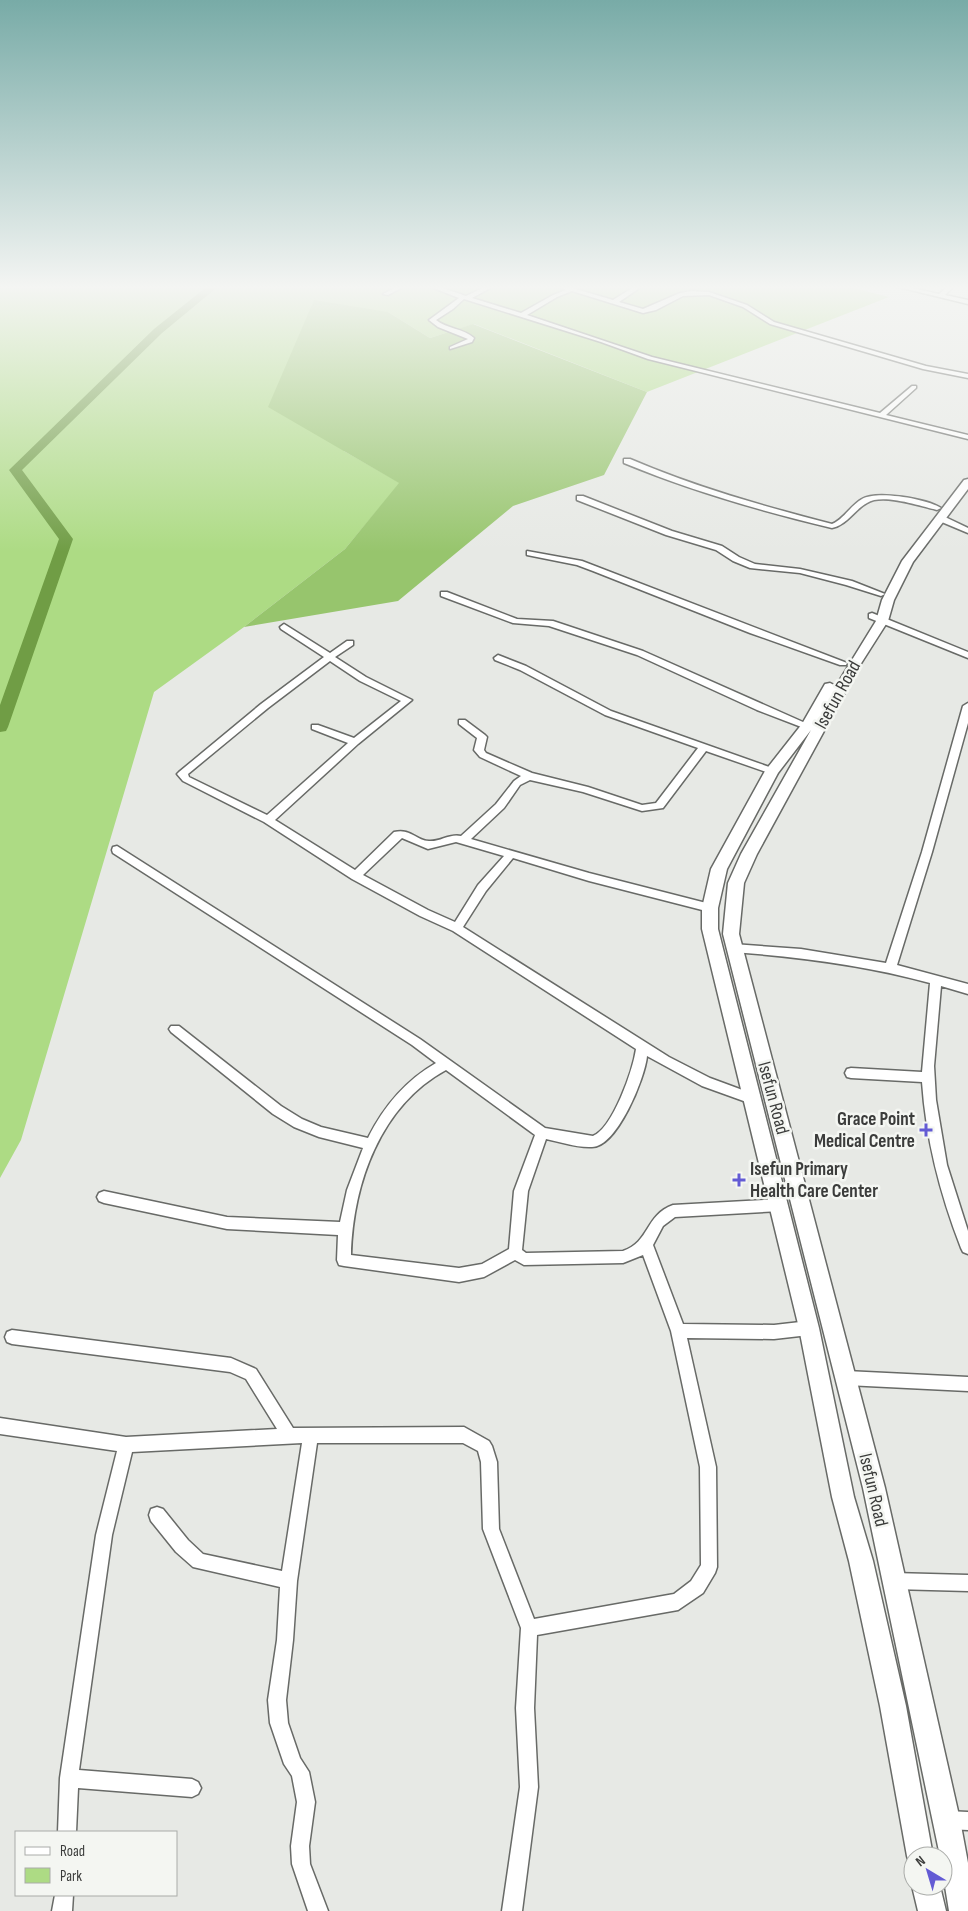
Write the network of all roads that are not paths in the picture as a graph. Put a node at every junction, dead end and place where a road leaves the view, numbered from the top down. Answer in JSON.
{"nodes":[{"id":1,"x":716,"y":374,"type":"edge"},
{"id":2,"x":914,"y":387,"type":"dead end"},
{"id":3,"x":882,"y":415,"type":"junction"},
{"id":4,"x":968,"y":437,"type":"edge"},
{"id":5,"x":627,"y":461,"type":"dead end"},
{"id":6,"x":968,"y":471,"type":"edge"},
{"id":7,"x":968,"y":482,"type":"edge"},
{"id":8,"x":580,"y":498,"type":"dead end"},
{"id":9,"x":938,"y":513,"type":"junction"},
{"id":10,"x":968,"y":531,"type":"edge"},
{"id":11,"x":530,"y":553,"type":"dead end"},
{"id":12,"x":444,"y":594,"type":"dead end"},
{"id":13,"x":881,"y":594,"type":"junction"},
{"id":14,"x":877,"y":619,"type":"junction"},
{"id":15,"x":284,"y":627,"type":"dead end"},
{"id":16,"x":350,"y":643,"type":"dead end"},
{"id":17,"x":968,"y":655,"type":"edge"},
{"id":18,"x":328,"y":658,"type":"junction"},
{"id":19,"x":498,"y":658,"type":"dead end"},
{"id":20,"x":843,"y":663,"type":"junction"},
{"id":21,"x":968,"y":706,"type":"edge"},
{"id":22,"x":462,"y":722,"type":"dead end"},
{"id":23,"x":315,"y":726,"type":"dead end"},
{"id":24,"x":807,"y":726,"type":"junction"},
{"id":25,"x":355,"y":742,"type":"junction"},
{"id":26,"x":704,"y":747,"type":"junction"},
{"id":27,"x":772,"y":770,"type":"junction"},
{"id":28,"x":529,"y":776,"type":"junction"},
{"id":29,"x":268,"y":820,"type":"junction"},
{"id":30,"x":463,"y":840,"type":"junction"},
{"id":31,"x":117,"y":850,"type":"dead end"},
{"id":32,"x":511,"y":854,"type":"junction"},
{"id":33,"x":356,"y":876,"type":"junction"},
{"id":34,"x":710,"y":908,"type":"junction"},
{"id":35,"x":457,"y":928,"type":"junction"},
{"id":36,"x":733,"y":948,"type":"junction"},
{"id":37,"x":890,"y":968,"type":"junction"},
{"id":38,"x":936,"y":979,"type":"junction"},
{"id":39,"x":968,"y":989,"type":"edge"},
{"id":40,"x":175,"y":1028,"type":"dead end"},
{"id":41,"x":642,"y":1048,"type":"junction"},
{"id":42,"x":665,"y":1062,"type":"junction"},
{"id":43,"x":446,"y":1064,"type":"junction"},
{"id":44,"x":640,"y":1065,"type":"junction"},
{"id":45,"x":851,"y":1073,"type":"dead end"},
{"id":46,"x":928,"y":1077,"type":"junction"},
{"id":47,"x":752,"y":1099,"type":"junction"},
{"id":48,"x":542,"y":1133,"type":"junction"},
{"id":49,"x":370,"y":1144,"type":"junction"},
{"id":50,"x":104,"y":1197,"type":"dead end"},
{"id":51,"x":780,"y":1205,"type":"junction"},
{"id":52,"x":346,"y":1229,"type":"junction"},
{"id":53,"x":646,"y":1245,"type":"junction"},
{"id":54,"x":968,"y":1248,"type":"edge"},
{"id":55,"x":515,"y":1253,"type":"junction"},
{"id":56,"x":809,"y":1328,"type":"junction"},
{"id":57,"x":678,"y":1331,"type":"junction"},
{"id":58,"x":12,"y":1337,"type":"dead end"},
{"id":59,"x":846,"y":1378,"type":"junction"},
{"id":60,"x":968,"y":1384,"type":"edge"},
{"id":61,"x":0,"y":1426,"type":"edge"},
{"id":62,"x":311,"y":1435,"type":"junction"},
{"id":63,"x":290,"y":1437,"type":"junction"},
{"id":64,"x":126,"y":1445,"type":"junction"},
{"id":65,"x":157,"y":1515,"type":"dead end"},
{"id":66,"x":289,"y":1580,"type":"junction"},
{"id":67,"x":893,"y":1581,"type":"junction"},
{"id":68,"x":968,"y":1583,"type":"edge"},
{"id":69,"x":530,"y":1628,"type":"junction"},
{"id":70,"x":68,"y":1778,"type":"junction"},
{"id":71,"x":192,"y":1788,"type":"dead end"},
{"id":72,"x":947,"y":1820,"type":"junction"},
{"id":73,"x":968,"y":1821,"type":"edge"},
{"id":74,"x":67,"y":1831,"type":"edge"},
{"id":75,"x":918,"y":1846,"type":"edge"},
{"id":76,"x":64,"y":1896,"type":"edge"},
{"id":77,"x":928,"y":1896,"type":"edge"},
{"id":78,"x":62,"y":1911,"type":"edge"},
{"id":79,"x":318,"y":1911,"type":"edge"},
{"id":80,"x":512,"y":1911,"type":"edge"},
{"id":81,"x":932,"y":1911,"type":"edge"},
{"id":82,"x":963,"y":1911,"type":"edge"}],
"edges":[{"from":1,"to":3,"type":"street"},
{"from":2,"to":3,"type":"street"},
{"from":3,"to":4,"type":"street"},
{"from":5,"to":9,"type":"street"},
{"from":6,"to":9,"type":"street","name":"Isefun Road"},
{"from":7,"to":9,"type":"street","name":"Isefun Road"},
{"from":8,"to":13,"type":"street"},
{"from":9,"to":10,"type":"street"},
{"from":9,"to":13,"type":"street","name":"Isefun Road"},
{"from":9,"to":14,"type":"street","name":"Isefun Road"},
{"from":11,"to":20,"type":"street"},
{"from":12,"to":24,"type":"street"},
{"from":13,"to":14,"type":"street","name":"Isefun Road"},
{"from":14,"to":17,"type":"street"},
{"from":14,"to":20,"type":"street","name":"Isefun Road"},
{"from":14,"to":36,"type":"street","name":"Isefun Road"},
{"from":15,"to":18,"type":"street"},
{"from":16,"to":18,"type":"street"},
{"from":18,"to":25,"type":"street"},
{"from":18,"to":29,"type":"street"},
{"from":19,"to":26,"type":"street"},
{"from":20,"to":24,"type":"street","name":"Isefun Road"},
{"from":21,"to":37,"type":"street"},
{"from":22,"to":28,"type":"street"},
{"from":23,"to":25,"type":"street"},
{"from":24,"to":27,"type":"street","name":"Isefun Road"},
{"from":25,"to":29,"type":"street"},
{"from":26,"to":27,"type":"street"},
{"from":26,"to":28,"type":"street"},
{"from":27,"to":34,"type":"street","name":"Isefun Road"},
{"from":28,"to":30,"type":"street"},
{"from":29,"to":33,"type":"street"},
{"from":30,"to":32,"type":"street"},
{"from":30,"to":33,"type":"street"},
{"from":31,"to":43,"type":"street"},
{"from":32,"to":34,"type":"street"},
{"from":32,"to":35,"type":"street"},
{"from":33,"to":35,"type":"street"},
{"from":34,"to":47,"type":"street","name":"Isefun Road"},
{"from":35,"to":41,"type":"street"},
{"from":36,"to":37,"type":"street"},
{"from":36,"to":59,"type":"street","name":"Isefun Road"},
{"from":37,"to":38,"type":"street"},
{"from":38,"to":39,"type":"street"},
{"from":38,"to":46,"type":"street"},
{"from":40,"to":49,"type":"street"},
{"from":41,"to":42,"type":"street"},
{"from":41,"to":44,"type":"street"},
{"from":42,"to":44,"type":"street"},
{"from":42,"to":47,"type":"street"},
{"from":43,"to":48,"type":"street"},
{"from":43,"to":49,"type":"street"},
{"from":44,"to":48,"type":"street"},
{"from":45,"to":46,"type":"street"},
{"from":46,"to":54,"type":"street"},
{"from":47,"to":51,"type":"street","name":"Isefun Road"},
{"from":48,"to":55,"type":"street"},
{"from":49,"to":52,"type":"street"},
{"from":50,"to":52,"type":"street"},
{"from":51,"to":53,"type":"street"},
{"from":51,"to":56,"type":"street","name":"Isefun Road"},
{"from":52,"to":55,"type":"street"},
{"from":53,"to":55,"type":"street"},
{"from":53,"to":57,"type":"street"},
{"from":56,"to":57,"type":"street"},
{"from":56,"to":75,"type":"street","name":"Isefun Road"},
{"from":57,"to":69,"type":"street"},
{"from":58,"to":63,"type":"street"},
{"from":59,"to":60,"type":"street"},
{"from":59,"to":67,"type":"street","name":"Isefun Road"},
{"from":61,"to":64,"type":"street"},
{"from":62,"to":63,"type":"street"},
{"from":62,"to":66,"type":"street"},
{"from":62,"to":69,"type":"street"},
{"from":63,"to":64,"type":"street"},
{"from":64,"to":70,"type":"street"},
{"from":65,"to":66,"type":"street"},
{"from":66,"to":79,"type":"street"},
{"from":67,"to":68,"type":"street"},
{"from":67,"to":72,"type":"street","name":"Isefun Road"},
{"from":69,"to":80,"type":"street"},
{"from":70,"to":71,"type":"street"},
{"from":70,"to":74,"type":"street"},
{"from":72,"to":73,"type":"street"},
{"from":72,"to":82,"type":"street","name":"Isefun Road"},
{"from":76,"to":78,"type":"street"},
{"from":77,"to":81,"type":"street"}]}
